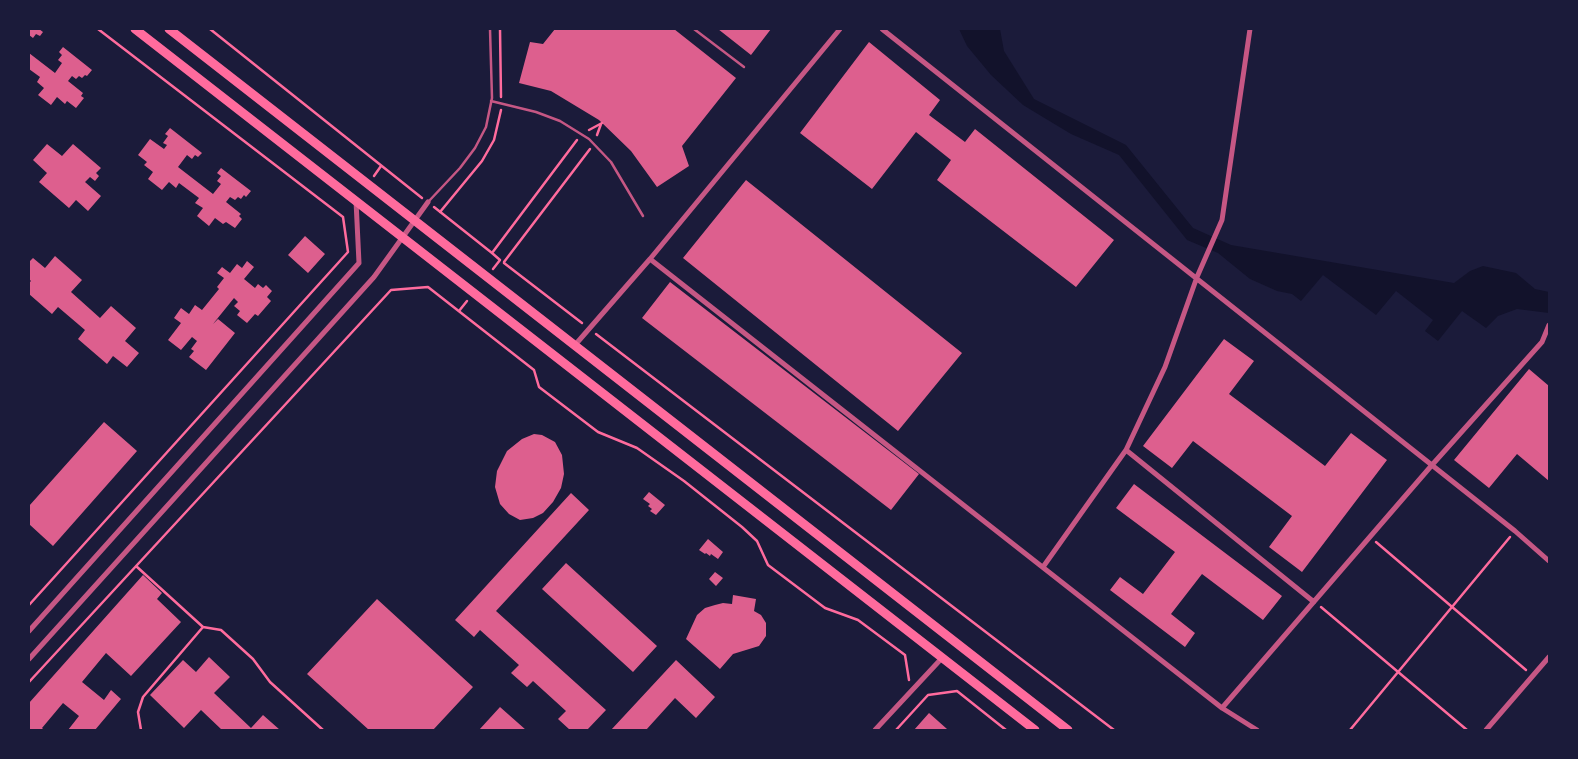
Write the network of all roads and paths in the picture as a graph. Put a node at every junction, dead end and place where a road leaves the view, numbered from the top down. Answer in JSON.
{"nodes":[{"id":1,"x":98,"y":29,"type":"edge"},
{"id":2,"x":135,"y":29,"type":"edge"},
{"id":3,"x":168,"y":29,"type":"edge"},
{"id":4,"x":210,"y":29,"type":"edge"},
{"id":5,"x":490,"y":29,"type":"edge"},
{"id":6,"x":694,"y":29,"type":"edge"},
{"id":7,"x":840,"y":29,"type":"edge"},
{"id":8,"x":882,"y":29,"type":"edge"},
{"id":9,"x":1250,"y":29,"type":"edge"},
{"id":10,"x":744,"y":67,"type":"dead end"},
{"id":11,"x":492,"y":101,"type":"junction"},
{"id":12,"x":581,"y":134,"type":"junction"},
{"id":13,"x":594,"y":144,"type":"junction"},
{"id":14,"x":356,"y":200,"type":"junction"},
{"id":15,"x":428,"y":202,"type":"junction"},
{"id":16,"x":643,"y":216,"type":"dead end"},
{"id":17,"x":414,"y":220,"type":"junction"},
{"id":18,"x":403,"y":237,"type":"junction"},
{"id":19,"x":492,"y":253,"type":"junction"},
{"id":20,"x":650,"y":259,"type":"junction"},
{"id":21,"x":500,"y":260,"type":"junction"},
{"id":22,"x":504,"y":263,"type":"junction"},
{"id":23,"x":487,"y":276,"type":"junction"},
{"id":24,"x":1197,"y":277,"type":"junction"},
{"id":25,"x":474,"y":292,"type":"junction"},
{"id":26,"x":459,"y":311,"type":"junction"},
{"id":27,"x":1549,"y":325,"type":"edge"},
{"id":28,"x":589,"y":328,"type":"junction"},
{"id":29,"x":1542,"y":342,"type":"junction"},
{"id":30,"x":1549,"y":344,"type":"edge"},
{"id":31,"x":575,"y":345,"type":"junction"},
{"id":32,"x":1126,"y":450,"type":"junction"},
{"id":33,"x":1432,"y":465,"type":"junction"},
{"id":34,"x":1515,"y":531,"type":"junction"},
{"id":35,"x":1370,"y":537,"type":"junction"},
{"id":36,"x":1549,"y":561,"type":"edge"},
{"id":37,"x":136,"y":566,"type":"junction"},
{"id":38,"x":1043,"y":568,"type":"junction"},
{"id":39,"x":1314,"y":602,"type":"junction"},
{"id":40,"x":29,"y":605,"type":"edge"},
{"id":41,"x":1454,"y":607,"type":"junction"},
{"id":42,"x":203,"y":627,"type":"junction"},
{"id":43,"x":29,"y":631,"type":"edge"},
{"id":44,"x":1549,"y":657,"type":"edge"},
{"id":45,"x":942,"y":658,"type":"junction"},
{"id":46,"x":29,"y":659,"type":"edge"},
{"id":47,"x":1398,"y":671,"type":"junction"},
{"id":48,"x":1533,"y":676,"type":"junction"},
{"id":49,"x":909,"y":680,"type":"dead end"},
{"id":50,"x":29,"y":682,"type":"edge"},
{"id":51,"x":1222,"y":708,"type":"junction"},
{"id":52,"x":141,"y":730,"type":"edge"},
{"id":53,"x":323,"y":730,"type":"edge"},
{"id":54,"x":875,"y":730,"type":"edge"},
{"id":55,"x":896,"y":730,"type":"edge"},
{"id":56,"x":1006,"y":730,"type":"edge"},
{"id":57,"x":1035,"y":730,"type":"edge"},
{"id":58,"x":1068,"y":730,"type":"edge"},
{"id":59,"x":1114,"y":730,"type":"edge"},
{"id":60,"x":1257,"y":730,"type":"edge"},
{"id":61,"x":1350,"y":730,"type":"edge"},
{"id":62,"x":1467,"y":730,"type":"edge"},
{"id":63,"x":1486,"y":730,"type":"edge"}],
"edges":[{"from":1,"to":40,"type":"path"},
{"from":2,"to":14,"type":"main road"},
{"from":3,"to":17,"type":"main road"},
{"from":4,"to":15,"type":"path"},
{"from":5,"to":11,"type":"lane"},
{"from":6,"to":10,"type":"lane"},
{"from":7,"to":20,"type":"street"},
{"from":8,"to":24,"type":"street"},
{"from":9,"to":24,"type":"street"},
{"from":11,"to":12,"type":"lane"},
{"from":11,"to":15,"type":"lane"},
{"from":12,"to":13,"type":"lane"},
{"from":12,"to":13,"type":"path"},
{"from":12,"to":19,"type":"path"},
{"from":13,"to":16,"type":"lane"},
{"from":13,"to":22,"type":"path"},
{"from":14,"to":18,"type":"main road"},
{"from":14,"to":43,"type":"street"},
{"from":15,"to":17,"type":"street"},
{"from":15,"to":19,"type":"path"},
{"from":17,"to":18,"type":"street"},
{"from":17,"to":23,"type":"main road"},
{"from":18,"to":25,"type":"main road"},
{"from":18,"to":46,"type":"street"},
{"from":19,"to":21,"type":"path"},
{"from":20,"to":28,"type":"street"},
{"from":20,"to":38,"type":"street"},
{"from":21,"to":22,"type":"path"},
{"from":21,"to":23,"type":"path"},
{"from":22,"to":28,"type":"path"},
{"from":23,"to":31,"type":"main road"},
{"from":24,"to":32,"type":"street"},
{"from":24,"to":33,"type":"street"},
{"from":25,"to":26,"type":"path"},
{"from":25,"to":45,"type":"main road"},
{"from":26,"to":37,"type":"path"},
{"from":26,"to":49,"type":"path"},
{"from":27,"to":29,"type":"street"},
{"from":28,"to":31,"type":"street"},
{"from":28,"to":59,"type":"path"},
{"from":29,"to":30,"type":"street"},
{"from":29,"to":33,"type":"street"},
{"from":31,"to":58,"type":"main road"},
{"from":32,"to":38,"type":"street"},
{"from":32,"to":39,"type":"street"},
{"from":33,"to":34,"type":"street"},
{"from":33,"to":35,"type":"street"},
{"from":34,"to":36,"type":"street"},
{"from":34,"to":41,"type":"path"},
{"from":35,"to":39,"type":"street"},
{"from":35,"to":41,"type":"path"},
{"from":37,"to":42,"type":"path"},
{"from":37,"to":50,"type":"path"},
{"from":38,"to":51,"type":"street"},
{"from":39,"to":47,"type":"path"},
{"from":39,"to":51,"type":"street"},
{"from":41,"to":47,"type":"path"},
{"from":41,"to":48,"type":"path"},
{"from":42,"to":52,"type":"path"},
{"from":42,"to":53,"type":"path"},
{"from":44,"to":48,"type":"street"},
{"from":45,"to":54,"type":"street"},
{"from":45,"to":57,"type":"main road"},
{"from":47,"to":61,"type":"path"},
{"from":47,"to":62,"type":"path"},
{"from":48,"to":63,"type":"street"},
{"from":51,"to":60,"type":"street"},
{"from":55,"to":56,"type":"path"}]}
